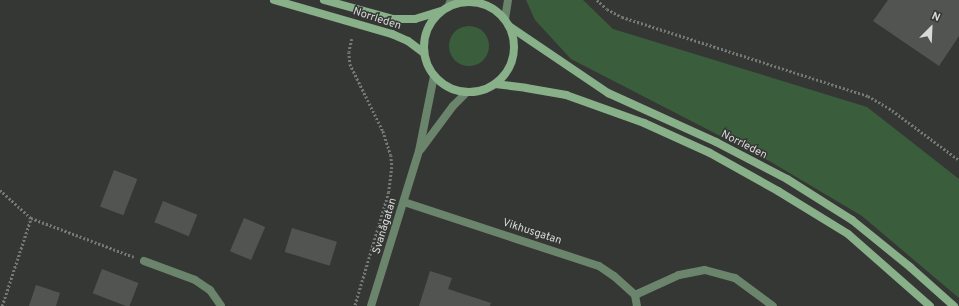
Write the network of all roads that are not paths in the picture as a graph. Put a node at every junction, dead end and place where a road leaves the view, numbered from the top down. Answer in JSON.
{"nodes":[{"id":1,"x":274,"y":0,"type":"edge"},
{"id":2,"x":324,"y":0,"type":"edge"},
{"id":3,"x":508,"y":0,"type":"edge"},
{"id":4,"x":447,"y":6,"type":"edge"},
{"id":5,"x":507,"y":22,"type":"junction"},
{"id":6,"x":424,"y":53,"type":"junction"},
{"id":7,"x":434,"y":76,"type":"junction"},
{"id":8,"x":495,"y":84,"type":"junction"},
{"id":9,"x":466,"y":93,"type":"junction"},
{"id":10,"x":419,"y":152,"type":"junction"},
{"id":11,"x":404,"y":202,"type":"junction"},
{"id":12,"x":144,"y":261,"type":"road end"},
{"id":13,"x":635,"y":295,"type":"junction"},
{"id":14,"x":221,"y":306,"type":"edge"},
{"id":15,"x":371,"y":306,"type":"edge"},
{"id":16,"x":637,"y":306,"type":"edge"},
{"id":17,"x":773,"y":306,"type":"edge"},
{"id":18,"x":930,"y":306,"type":"edge"},
{"id":19,"x":954,"y":306,"type":"edge"}],
"edges":[{"from":1,"to":6,"type":"main road","name":"Norrleden"},
{"from":2,"to":4,"type":"main road","name":"Norrleden"},
{"from":3,"to":5,"type":"street"},
{"from":4,"to":5,"type":"main road"},
{"from":4,"to":6,"type":"main road"},
{"from":5,"to":8,"type":"main road"},
{"from":5,"to":19,"type":"main road","name":"Norrleden"},
{"from":6,"to":7,"type":"main road"},
{"from":7,"to":9,"type":"main road"},
{"from":7,"to":10,"type":"street","name":"Svanågatan"},
{"from":8,"to":9,"type":"main road"},
{"from":8,"to":18,"type":"main road","name":"Norrleden"},
{"from":9,"to":10,"type":"street","name":"Svanågatan"},
{"from":10,"to":11,"type":"street","name":"Svanågatan"},
{"from":11,"to":13,"type":"street","name":"Vikhusgatan"},
{"from":11,"to":15,"type":"street","name":"Svanågatan"},
{"from":12,"to":14,"type":"street"},
{"from":13,"to":16,"type":"street"},
{"from":13,"to":17,"type":"street"}]}
